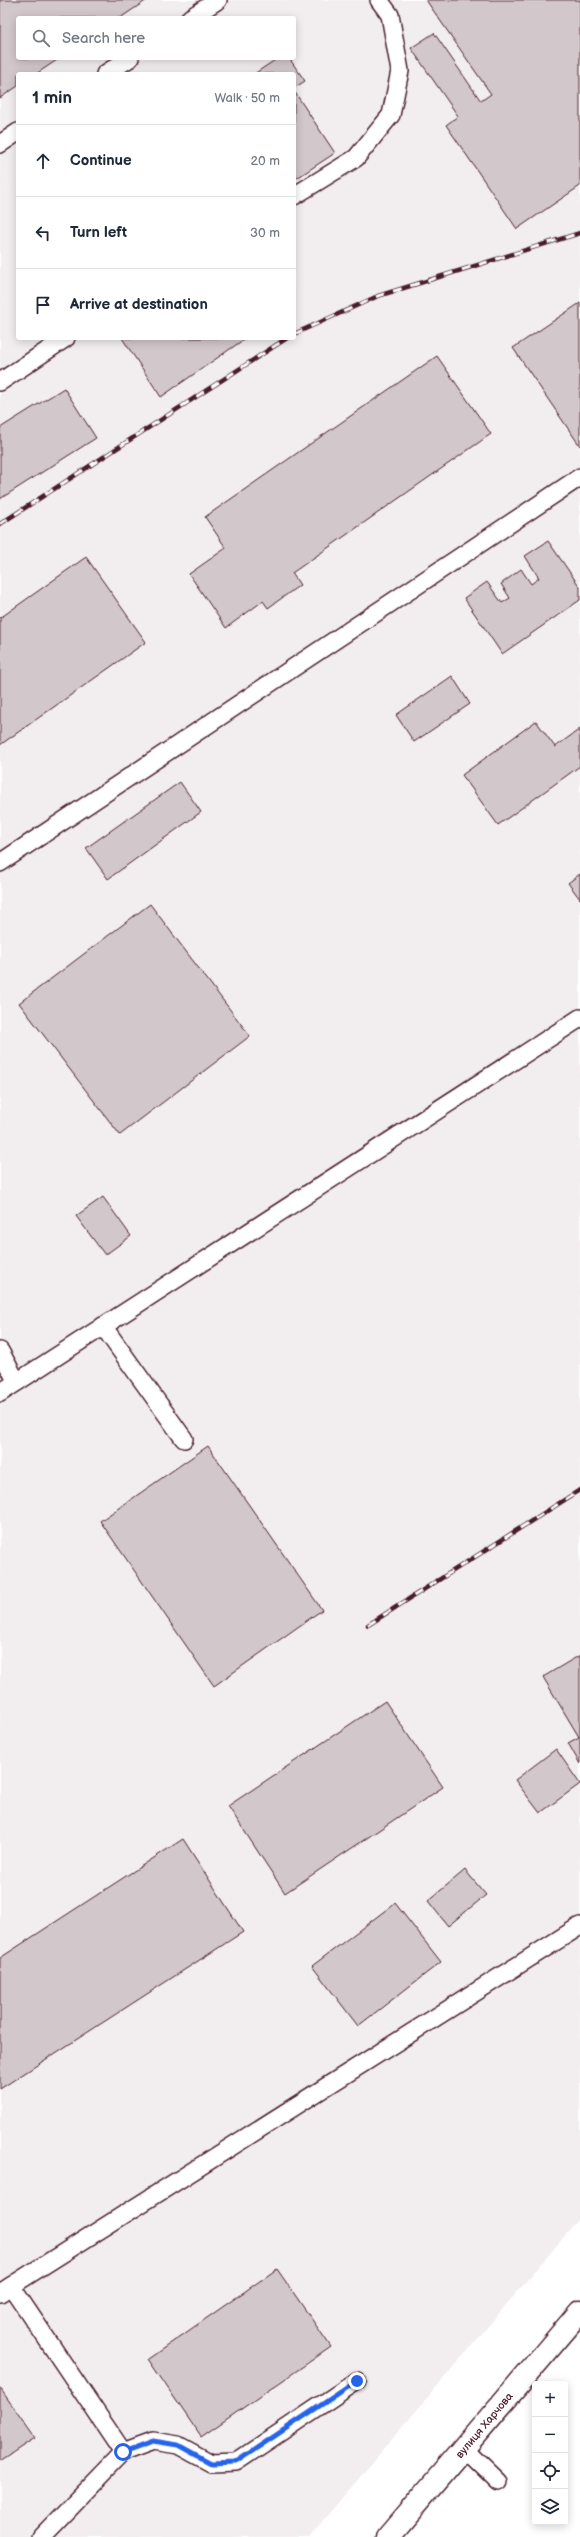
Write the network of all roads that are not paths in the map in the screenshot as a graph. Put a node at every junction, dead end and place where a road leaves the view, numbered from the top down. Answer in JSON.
{"nodes":[{"id":1,"x":218,"y":0,"type":"edge"},
{"id":2,"x":379,"y":0,"type":"edge"},
{"id":3,"x":193,"y":16,"type":"edge"},
{"id":4,"x":127,"y":60,"type":"edge"},
{"id":5,"x":108,"y":72,"type":"edge"},
{"id":6,"x":16,"y":133,"type":"edge"},
{"id":7,"x":0,"y":144,"type":"edge"},
{"id":8,"x":296,"y":195,"type":"edge"},
{"id":9,"x":63,"y":340,"type":"edge"},
{"id":10,"x":0,"y":382,"type":"edge"},
{"id":11,"x":580,"y":477,"type":"edge"},
{"id":12,"x":0,"y":863,"type":"edge"},
{"id":13,"x":580,"y":1018,"type":"edge"},
{"id":14,"x":103,"y":1326,"type":"junction"},
{"id":15,"x":0,"y":1351,"type":"edge"},
{"id":16,"x":17,"y":1382,"type":"junction"},
{"id":17,"x":0,"y":1393,"type":"edge"},
{"id":18,"x":184,"y":1439,"type":"dead end"},
{"id":19,"x":580,"y":1926,"type":"edge"},
{"id":20,"x":6,"y":2289,"type":"edge"},
{"id":21,"x":580,"y":2312,"type":"edge"},
{"id":22,"x":357,"y":2381,"type":"dead end"},
{"id":23,"x":464,"y":2448,"type":"junction"},
{"id":24,"x":123,"y":2452,"type":"junction"},
{"id":25,"x":499,"y":2482,"type":"dead end"},
{"id":26,"x":40,"y":2537,"type":"edge"},
{"id":27,"x":388,"y":2537,"type":"edge"}],
"edges":[{"from":1,"to":3,"type":"lane"},
{"from":2,"to":8,"type":"lane"},
{"from":4,"to":5,"type":"lane"},
{"from":6,"to":7,"type":"lane"},
{"from":9,"to":10,"type":"lane"},
{"from":11,"to":12,"type":"lane"},
{"from":13,"to":14,"type":"lane"},
{"from":14,"to":16,"type":"lane"},
{"from":14,"to":18,"type":"lane"},
{"from":15,"to":16,"type":"lane"},
{"from":16,"to":17,"type":"lane"},
{"from":19,"to":20,"type":"lane"},
{"from":20,"to":24,"type":"lane"},
{"from":21,"to":23,"type":"street","name":"вулиця Харчова"},
{"from":22,"to":24,"type":"lane"},
{"from":23,"to":25,"type":"lane"},
{"from":23,"to":27,"type":"street","name":"вулиця Харчова"},
{"from":24,"to":26,"type":"lane"}]}
